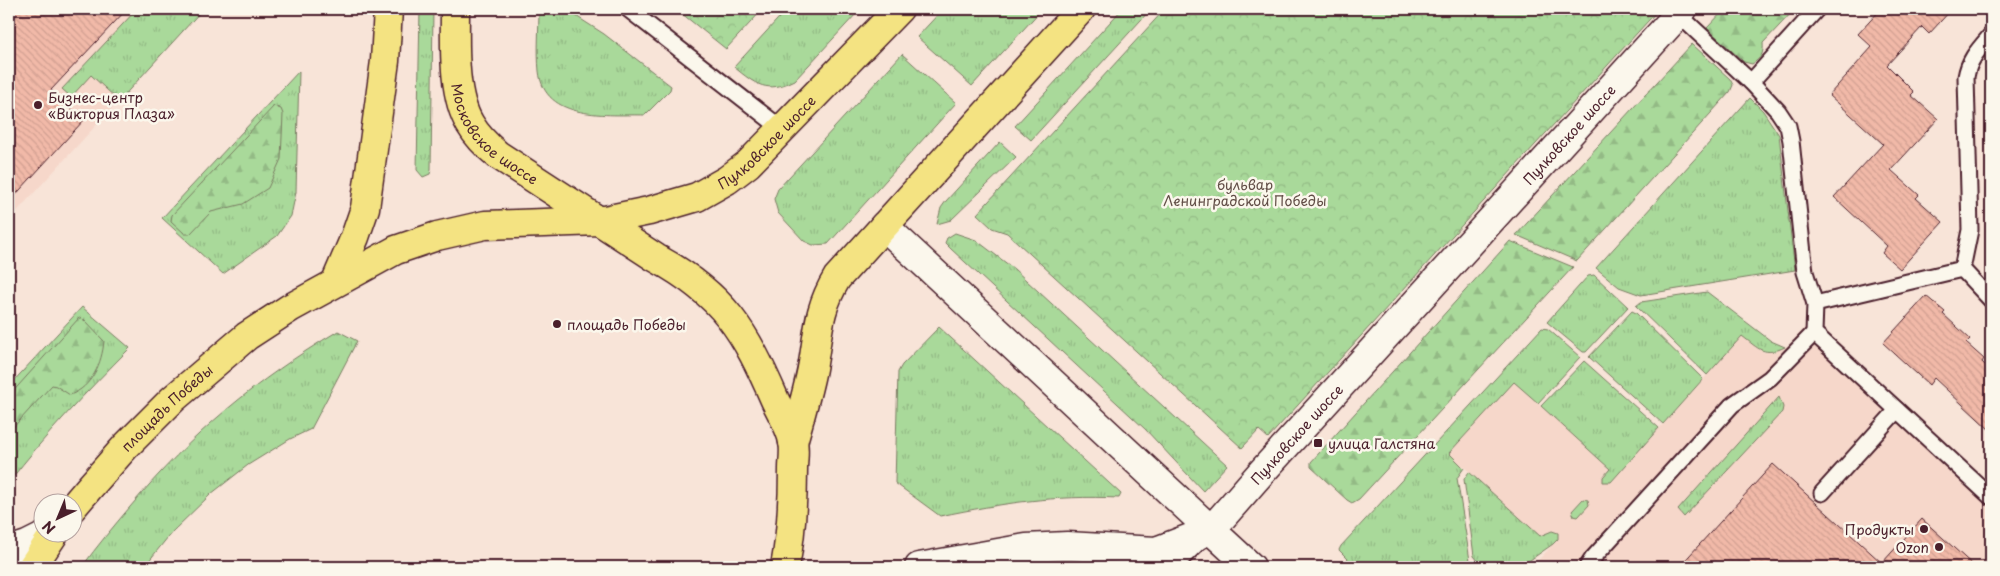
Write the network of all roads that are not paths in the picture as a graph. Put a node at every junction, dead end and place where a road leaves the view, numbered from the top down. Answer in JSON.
{"nodes":[{"id":1,"x":388,"y":9,"type":"edge"},
{"id":2,"x":455,"y":9,"type":"edge"},
{"id":3,"x":628,"y":9,"type":"edge"},
{"id":4,"x":899,"y":9,"type":"edge"},
{"id":5,"x":1081,"y":9,"type":"edge"},
{"id":6,"x":1817,"y":9,"type":"edge"},
{"id":7,"x":1680,"y":12,"type":"edge"},
{"id":8,"x":1991,"y":36,"type":"edge"},
{"id":9,"x":1751,"y":82,"type":"junction"},
{"id":10,"x":782,"y":129,"type":"junction"},
{"id":11,"x":600,"y":221,"type":"junction"},
{"id":12,"x":884,"y":226,"type":"junction"},
{"id":13,"x":1962,"y":269,"type":"junction"},
{"id":14,"x":336,"y":282,"type":"junction"},
{"id":15,"x":1991,"y":300,"type":"edge"},
{"id":16,"x":1815,"y":304,"type":"junction"},
{"id":17,"x":1814,"y":333,"type":"junction"},
{"id":18,"x":1897,"y":410,"type":"junction"},
{"id":19,"x":793,"y":442,"type":"junction"},
{"id":20,"x":1822,"y":493,"type":"dead end"},
{"id":21,"x":82,"y":496,"type":"edge"},
{"id":22,"x":1991,"y":496,"type":"edge"},
{"id":23,"x":1211,"y":530,"type":"junction"},
{"id":24,"x":32,"y":543,"type":"edge"},
{"id":25,"x":47,"y":544,"type":"edge"},
{"id":26,"x":9,"y":551,"type":"edge"},
{"id":27,"x":32,"y":567,"type":"edge"},
{"id":28,"x":785,"y":567,"type":"edge"},
{"id":29,"x":919,"y":567,"type":"edge"},
{"id":30,"x":1174,"y":567,"type":"edge"},
{"id":31,"x":1251,"y":567,"type":"edge"},
{"id":32,"x":1587,"y":567,"type":"edge"}],
"edges":[{"from":1,"to":14,"type":"main road"},
{"from":2,"to":11,"type":"main road","name":"Московское шоссе"},
{"from":3,"to":10,"type":"lane"},
{"from":4,"to":10,"type":"main road","name":"Пулковское шоссе"},
{"from":5,"to":12,"type":"main road"},
{"from":6,"to":9,"type":"lane"},
{"from":7,"to":9,"type":"lane"},
{"from":7,"to":23,"type":"street","name":"Пулковское шоссе"},
{"from":8,"to":13,"type":"lane"},
{"from":9,"to":16,"type":"lane"},
{"from":10,"to":11,"type":"main road","name":"Пулковское шоссе"},
{"from":11,"to":14,"type":"main road","name":"площадь Победы"},
{"from":11,"to":19,"type":"main road"},
{"from":12,"to":19,"type":"main road"},
{"from":12,"to":23,"type":"street"},
{"from":13,"to":15,"type":"lane"},
{"from":13,"to":16,"type":"lane"},
{"from":14,"to":21,"type":"main road","name":"площадь Победы"},
{"from":16,"to":17,"type":"lane"},
{"from":17,"to":18,"type":"lane"},
{"from":17,"to":32,"type":"lane"},
{"from":18,"to":20,"type":"lane"},
{"from":18,"to":22,"type":"lane"},
{"from":19,"to":28,"type":"main road"},
{"from":23,"to":29,"type":"street"},
{"from":23,"to":30,"type":"lane"},
{"from":23,"to":31,"type":"street"},
{"from":24,"to":26,"type":"street"},
{"from":25,"to":27,"type":"main road"}]}
